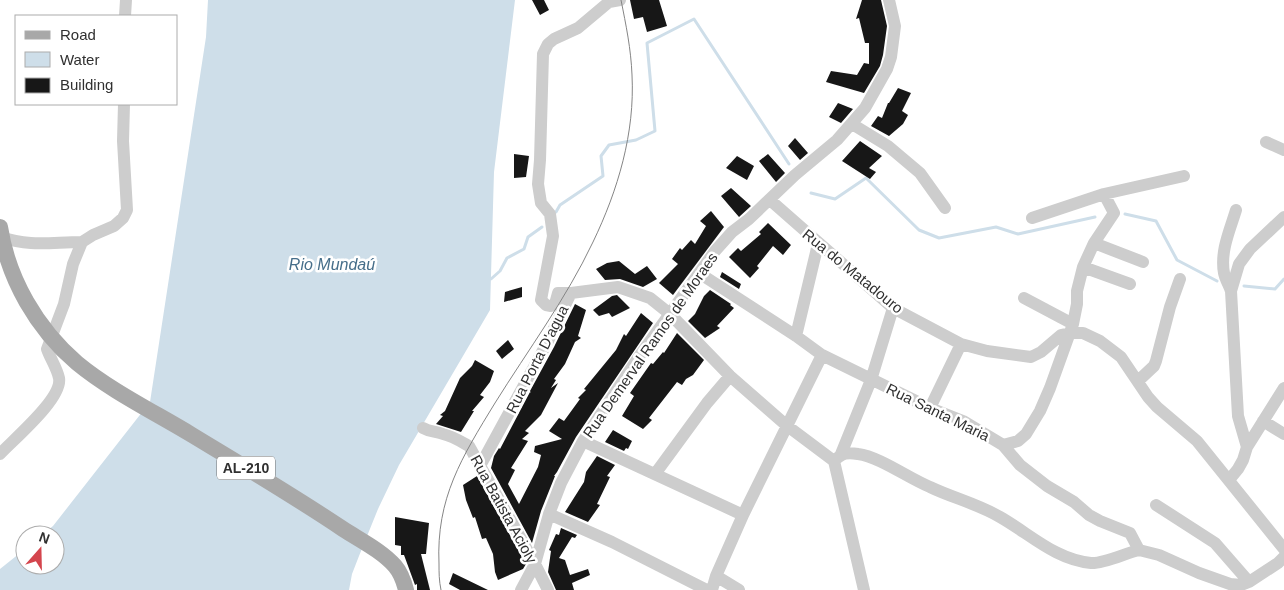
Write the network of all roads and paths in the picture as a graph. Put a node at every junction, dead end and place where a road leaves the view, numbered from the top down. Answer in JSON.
{"nodes":[{"id":1,"x":126,"y":0,"type":"edge"},
{"id":2,"x":890,"y":0,"type":"edge"},
{"id":3,"x":611,"y":1,"type":"edge"},
{"id":4,"x":125,"y":15,"type":"edge"},
{"id":5,"x":124,"y":105,"type":"edge"},
{"id":6,"x":852,"y":124,"type":"junction"},
{"id":7,"x":1266,"y":142,"type":"dead end"},
{"id":8,"x":1284,"y":150,"type":"edge"},
{"id":9,"x":1184,"y":176,"type":"dead end"},
{"id":10,"x":1104,"y":194,"type":"junction"},
{"id":11,"x":770,"y":200,"type":"junction"},
{"id":12,"x":945,"y":208,"type":"dead end"},
{"id":13,"x":1236,"y":210,"type":"dead end"},
{"id":14,"x":1284,"y":217,"type":"edge"},
{"id":15,"x":1032,"y":218,"type":"dead end"},
{"id":16,"x":1,"y":234,"type":"edge"},
{"id":17,"x":82,"y":242,"type":"junction"},
{"id":18,"x":1094,"y":242,"type":"junction"},
{"id":19,"x":818,"y":244,"type":"junction"},
{"id":20,"x":1144,"y":262,"type":"dead end"},
{"id":21,"x":1083,"y":267,"type":"junction"},
{"id":22,"x":699,"y":273,"type":"junction"},
{"id":23,"x":1180,"y":279,"type":"dead end"},
{"id":24,"x":1130,"y":284,"type":"dead end"},
{"id":25,"x":1231,"y":291,"type":"junction"},
{"id":26,"x":571,"y":293,"type":"junction"},
{"id":27,"x":1024,"y":298,"type":"dead end"},
{"id":28,"x":893,"y":308,"type":"junction"},
{"id":29,"x":670,"y":314,"type":"junction"},
{"id":30,"x":1071,"y":328,"type":"junction"},
{"id":31,"x":796,"y":336,"type":"junction"},
{"id":32,"x":52,"y":337,"type":"junction"},
{"id":33,"x":961,"y":344,"type":"junction"},
{"id":34,"x":822,"y":355,"type":"junction"},
{"id":35,"x":730,"y":376,"type":"junction"},
{"id":36,"x":871,"y":380,"type":"junction"},
{"id":37,"x":1138,"y":381,"type":"junction"},
{"id":38,"x":1284,"y":388,"type":"edge"},
{"id":39,"x":930,"y":408,"type":"junction"},
{"id":40,"x":1263,"y":421,"type":"junction"},
{"id":41,"x":786,"y":425,"type":"junction"},
{"id":42,"x":423,"y":428,"type":"dead end"},
{"id":43,"x":1284,"y":434,"type":"edge"},
{"id":44,"x":583,"y":441,"type":"junction"},
{"id":45,"x":1003,"y":445,"type":"junction"},
{"id":46,"x":1247,"y":447,"type":"junction"},
{"id":47,"x":0,"y":454,"type":"edge"},
{"id":48,"x":838,"y":457,"type":"junction"},
{"id":49,"x":480,"y":466,"type":"junction"},
{"id":50,"x":656,"y":474,"type":"junction"},
{"id":51,"x":1229,"y":480,"type":"junction"},
{"id":52,"x":1156,"y":505,"type":"dead end"},
{"id":53,"x":549,"y":514,"type":"junction"},
{"id":54,"x":743,"y":515,"type":"junction"},
{"id":55,"x":1284,"y":549,"type":"edge"},
{"id":56,"x":1139,"y":550,"type":"junction"},
{"id":57,"x":1284,"y":557,"type":"edge"},
{"id":58,"x":536,"y":564,"type":"junction"},
{"id":59,"x":716,"y":576,"type":"junction"},
{"id":60,"x":1249,"y":582,"type":"junction"},
{"id":61,"x":406,"y":590,"type":"edge"},
{"id":62,"x":521,"y":590,"type":"edge"},
{"id":63,"x":548,"y":590,"type":"edge"},
{"id":64,"x":708,"y":590,"type":"edge"},
{"id":65,"x":712,"y":590,"type":"edge"},
{"id":66,"x":739,"y":590,"type":"edge"},
{"id":67,"x":864,"y":590,"type":"edge"}],
"edges":[{"from":1,"to":4,"type":"street"},
{"from":2,"to":6,"type":"street","name":"Rua Demerval Ramos de Moraes"},
{"from":3,"to":26,"type":"street"},
{"from":5,"to":17,"type":"street"},
{"from":6,"to":11,"type":"street","name":"Rua Demerval Ramos de Moraes"},
{"from":6,"to":12,"type":"street"},
{"from":7,"to":8,"type":"street"},
{"from":9,"to":10,"type":"street"},
{"from":10,"to":15,"type":"street"},
{"from":10,"to":18,"type":"street"},
{"from":11,"to":19,"type":"street","name":"Rua do Matadouro"},
{"from":11,"to":22,"type":"street","name":"Rua Demerval Ramos de Moraes"},
{"from":13,"to":25,"type":"street"},
{"from":14,"to":25,"type":"street"},
{"from":16,"to":17,"type":"street"},
{"from":16,"to":32,"type":"main road","number":"AL-210"},
{"from":17,"to":32,"type":"street"},
{"from":18,"to":20,"type":"street"},
{"from":18,"to":21,"type":"street"},
{"from":19,"to":28,"type":"street","name":"Rua do Matadouro"},
{"from":19,"to":31,"type":"street"},
{"from":21,"to":24,"type":"street"},
{"from":21,"to":30,"type":"street"},
{"from":22,"to":29,"type":"street","name":"Rua Demerval Ramos de Moraes"},
{"from":22,"to":31,"type":"street","name":"Rua Santa Maria"},
{"from":23,"to":37,"type":"street"},
{"from":25,"to":46,"type":"street"},
{"from":26,"to":29,"type":"street","name":"Rua Porta D'agua"},
{"from":26,"to":49,"type":"street","name":"Rua Porta D'agua"},
{"from":27,"to":30,"type":"street"},
{"from":28,"to":33,"type":"street","name":"Rua do Matadouro"},
{"from":28,"to":36,"type":"street"},
{"from":29,"to":35,"type":"street"},
{"from":29,"to":44,"type":"street","name":"Rua Demerval Ramos de Moraes"},
{"from":30,"to":33,"type":"street","name":"Rua do Matadouro"},
{"from":30,"to":37,"type":"street"},
{"from":30,"to":45,"type":"street"},
{"from":31,"to":34,"type":"street","name":"Rua Santa Maria"},
{"from":32,"to":47,"type":"street"},
{"from":32,"to":61,"type":"main road","number":"AL-210"},
{"from":33,"to":39,"type":"street"},
{"from":34,"to":36,"type":"street","name":"Rua Santa Maria"},
{"from":34,"to":41,"type":"street"},
{"from":35,"to":41,"type":"street"},
{"from":35,"to":50,"type":"street"},
{"from":36,"to":39,"type":"street","name":"Rua Santa Maria"},
{"from":36,"to":48,"type":"street"},
{"from":37,"to":51,"type":"street"},
{"from":38,"to":40,"type":"street"},
{"from":39,"to":45,"type":"street","name":"Rua Santa Maria"},
{"from":40,"to":43,"type":"street"},
{"from":40,"to":46,"type":"street"},
{"from":41,"to":48,"type":"street"},
{"from":41,"to":54,"type":"street"},
{"from":42,"to":49,"type":"street","name":"Rua Batista Acioly"},
{"from":44,"to":50,"type":"street"},
{"from":44,"to":53,"type":"street","name":"Rua Demerval Ramos de Moraes"},
{"from":45,"to":56,"type":"street","name":"Rua Santa Maria"},
{"from":46,"to":51,"type":"street"},
{"from":48,"to":56,"type":"street"},
{"from":48,"to":67,"type":"street"},
{"from":49,"to":58,"type":"street","name":"Rua Batista Acioly"},
{"from":50,"to":54,"type":"street"},
{"from":51,"to":55,"type":"street"},
{"from":52,"to":60,"type":"street"},
{"from":53,"to":58,"type":"street","name":"Rua Demerval Ramos de Moraes"},
{"from":53,"to":64,"type":"street"},
{"from":54,"to":59,"type":"street"},
{"from":56,"to":60,"type":"street"},
{"from":57,"to":60,"type":"street"},
{"from":58,"to":62,"type":"street","name":"Rua Demerval Ramos de Moraes"},
{"from":58,"to":63,"type":"street","name":"Rua Batista Acioly"},
{"from":59,"to":65,"type":"street"},
{"from":59,"to":66,"type":"street"}]}
